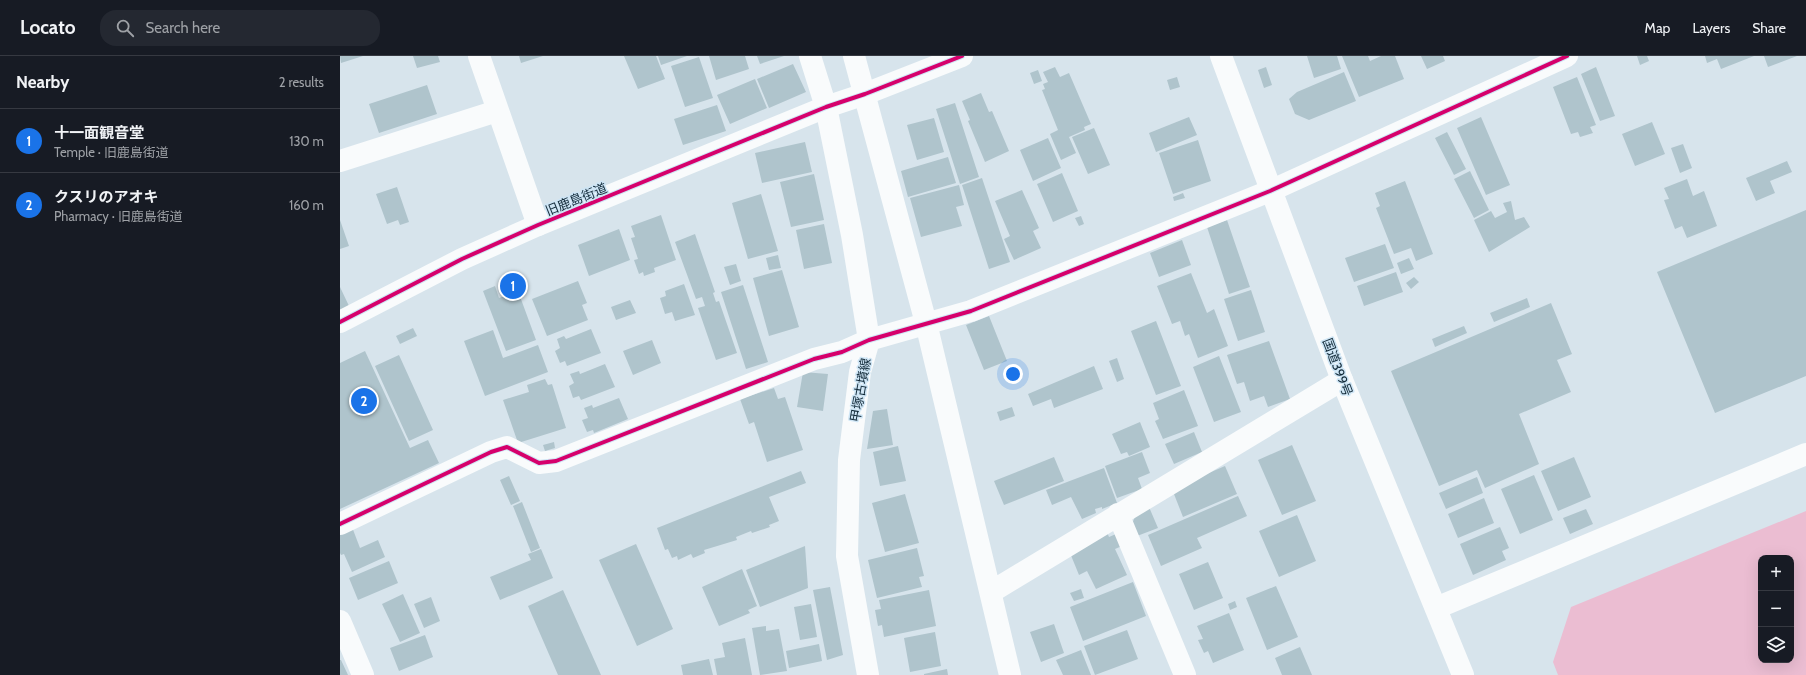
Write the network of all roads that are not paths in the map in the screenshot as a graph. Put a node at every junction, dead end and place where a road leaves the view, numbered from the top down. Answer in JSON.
{"nodes":[{"id":1,"x":479,"y":56,"type":"edge"},
{"id":2,"x":810,"y":56,"type":"edge"},
{"id":3,"x":854,"y":56,"type":"edge"},
{"id":4,"x":962,"y":56,"type":"edge"},
{"id":5,"x":1222,"y":56,"type":"edge"},
{"id":6,"x":1567,"y":56,"type":"edge"},
{"id":7,"x":865,"y":94,"type":"junction"},
{"id":8,"x":826,"y":107,"type":"junction"},
{"id":9,"x":497,"y":111,"type":"junction"},
{"id":10,"x":340,"y":161,"type":"edge"},
{"id":11,"x":1270,"y":191,"type":"junction"},
{"id":12,"x":538,"y":225,"type":"junction"},
{"id":13,"x":340,"y":322,"type":"edge"},
{"id":14,"x":926,"y":323,"type":"junction"},
{"id":15,"x":869,"y":340,"type":"junction"},
{"id":16,"x":1342,"y":380,"type":"junction"},
{"id":17,"x":1806,"y":454,"type":"edge"},
{"id":18,"x":1118,"y":514,"type":"junction"},
{"id":19,"x":340,"y":524,"type":"edge"},
{"id":20,"x":992,"y":592,"type":"junction"},
{"id":21,"x":1436,"y":608,"type":"junction"},
{"id":22,"x":340,"y":621,"type":"edge"},
{"id":23,"x":363,"y":675,"type":"edge"},
{"id":24,"x":868,"y":675,"type":"edge"},
{"id":25,"x":1010,"y":675,"type":"edge"},
{"id":26,"x":1185,"y":675,"type":"edge"},
{"id":27,"x":1463,"y":675,"type":"edge"}],
"edges":[{"from":1,"to":9,"type":"main road"},
{"from":2,"to":8,"type":"main road","name":"甲塚古墳線"},
{"from":3,"to":7,"type":"main road"},
{"from":4,"to":7,"type":"main road"},
{"from":5,"to":11,"type":"main road","name":"国道399号"},
{"from":6,"to":11,"type":"main road"},
{"from":7,"to":8,"type":"main road","name":"旧鹿島街道"},
{"from":7,"to":14,"type":"main road"},
{"from":8,"to":12,"type":"main road","name":"旧鹿島街道"},
{"from":8,"to":15,"type":"main road","name":"甲塚古墳線"},
{"from":9,"to":10,"type":"main road"},
{"from":9,"to":12,"type":"main road"},
{"from":11,"to":14,"type":"main road"},
{"from":11,"to":16,"type":"main road","name":"国道399号"},
{"from":12,"to":13,"type":"main road","name":"旧鹿島街道"},
{"from":14,"to":15,"type":"main road"},
{"from":14,"to":20,"type":"main road"},
{"from":15,"to":19,"type":"main road"},
{"from":15,"to":24,"type":"main road","name":"甲塚古墳線"},
{"from":16,"to":18,"type":"main road"},
{"from":16,"to":21,"type":"main road","name":"国道399号"},
{"from":17,"to":21,"type":"main road"},
{"from":18,"to":20,"type":"main road"},
{"from":18,"to":26,"type":"main road"},
{"from":20,"to":25,"type":"main road"},
{"from":21,"to":27,"type":"main road","name":"国道399号"},
{"from":22,"to":23,"type":"main road"}]}
